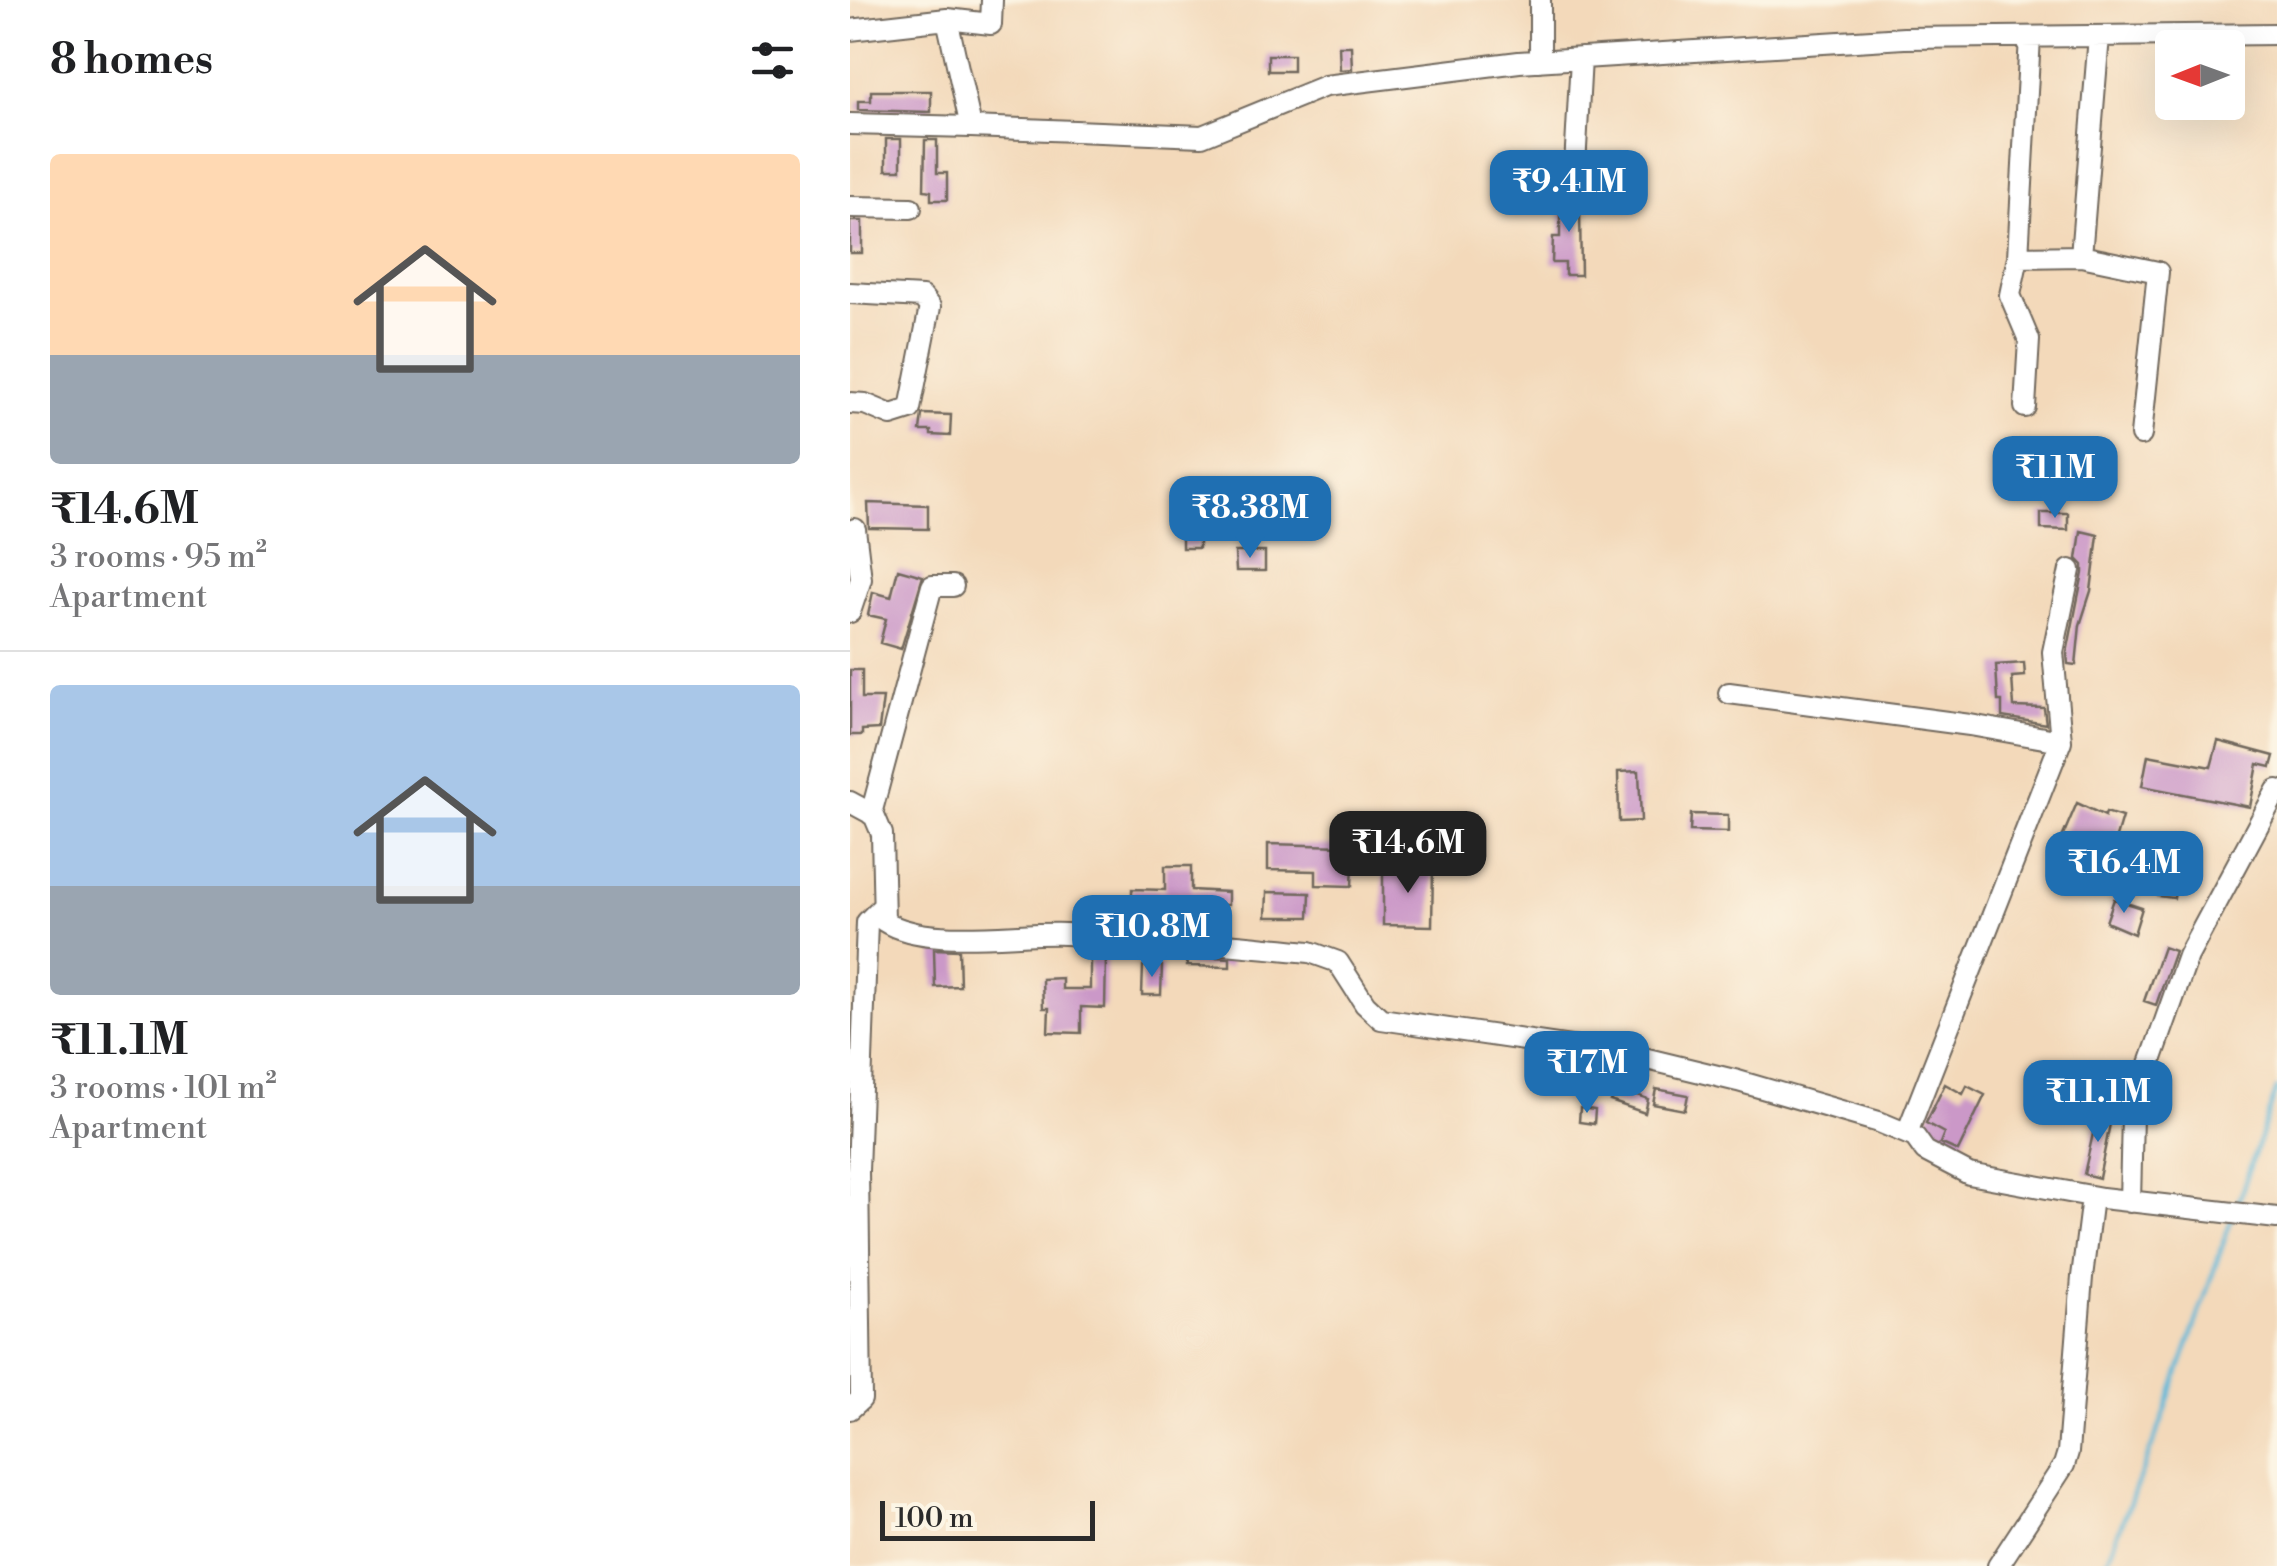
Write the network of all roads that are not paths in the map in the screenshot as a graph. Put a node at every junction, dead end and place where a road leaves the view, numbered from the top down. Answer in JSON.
{"nodes":[{"id":1,"x":992,"y":0,"type":"edge"},
{"id":2,"x":1540,"y":0,"type":"edge"},
{"id":3,"x":946,"y":19,"type":"junction"},
{"id":4,"x":850,"y":30,"type":"edge"},
{"id":5,"x":2277,"y":34,"type":"edge"},
{"id":6,"x":2099,"y":36,"type":"junction"},
{"id":7,"x":2030,"y":37,"type":"junction"},
{"id":8,"x":1581,"y":58,"type":"junction"},
{"id":9,"x":1540,"y":61,"type":"junction"},
{"id":10,"x":850,"y":124,"type":"edge"},
{"id":11,"x":971,"y":128,"type":"junction"},
{"id":12,"x":1574,"y":184,"type":"dead end"},
{"id":13,"x":850,"y":207,"type":"edge"},
{"id":14,"x":911,"y":208,"type":"dead end"},
{"id":15,"x":2080,"y":256,"type":"junction"},
{"id":16,"x":2018,"y":257,"type":"junction"},
{"id":17,"x":850,"y":293,"type":"edge"},
{"id":18,"x":850,"y":403,"type":"edge"},
{"id":19,"x":2025,"y":406,"type":"dead end"},
{"id":20,"x":2141,"y":435,"type":"dead end"},
{"id":21,"x":856,"y":529,"type":"dead end"},
{"id":22,"x":2070,"y":570,"type":"dead end"},
{"id":23,"x":953,"y":586,"type":"dead end"},
{"id":24,"x":850,"y":612,"type":"edge"},
{"id":25,"x":1729,"y":693,"type":"dead end"},
{"id":26,"x":2061,"y":741,"type":"junction"},
{"id":27,"x":2277,"y":790,"type":"edge"},
{"id":28,"x":850,"y":802,"type":"edge"},
{"id":29,"x":871,"y":814,"type":"junction"},
{"id":30,"x":882,"y":908,"type":"junction"},
{"id":31,"x":1908,"y":1134,"type":"junction"},
{"id":32,"x":854,"y":1170,"type":"edge"},
{"id":33,"x":2092,"y":1196,"type":"junction"},
{"id":34,"x":2130,"y":1202,"type":"junction"},
{"id":35,"x":2277,"y":1218,"type":"edge"},
{"id":36,"x":850,"y":1409,"type":"edge"},
{"id":37,"x":1998,"y":1566,"type":"edge"}],
"edges":[{"from":1,"to":3,"type":"street"},
{"from":2,"to":9,"type":"street"},
{"from":3,"to":4,"type":"street"},
{"from":3,"to":11,"type":"street"},
{"from":5,"to":6,"type":"street"},
{"from":6,"to":7,"type":"street"},
{"from":6,"to":15,"type":"street"},
{"from":7,"to":8,"type":"street"},
{"from":7,"to":16,"type":"street"},
{"from":8,"to":9,"type":"street"},
{"from":8,"to":12,"type":"street"},
{"from":9,"to":11,"type":"street"},
{"from":10,"to":11,"type":"street"},
{"from":13,"to":14,"type":"street"},
{"from":15,"to":16,"type":"street"},
{"from":15,"to":20,"type":"street"},
{"from":16,"to":19,"type":"street"},
{"from":17,"to":18,"type":"street"},
{"from":21,"to":24,"type":"street"},
{"from":22,"to":26,"type":"street"},
{"from":23,"to":29,"type":"street"},
{"from":25,"to":26,"type":"street"},
{"from":26,"to":31,"type":"street"},
{"from":27,"to":34,"type":"street"},
{"from":28,"to":29,"type":"street"},
{"from":29,"to":30,"type":"street"},
{"from":30,"to":31,"type":"street"},
{"from":30,"to":32,"type":"street"},
{"from":31,"to":33,"type":"street"},
{"from":32,"to":36,"type":"street"},
{"from":33,"to":34,"type":"street"},
{"from":33,"to":37,"type":"street"},
{"from":34,"to":35,"type":"street"}]}
